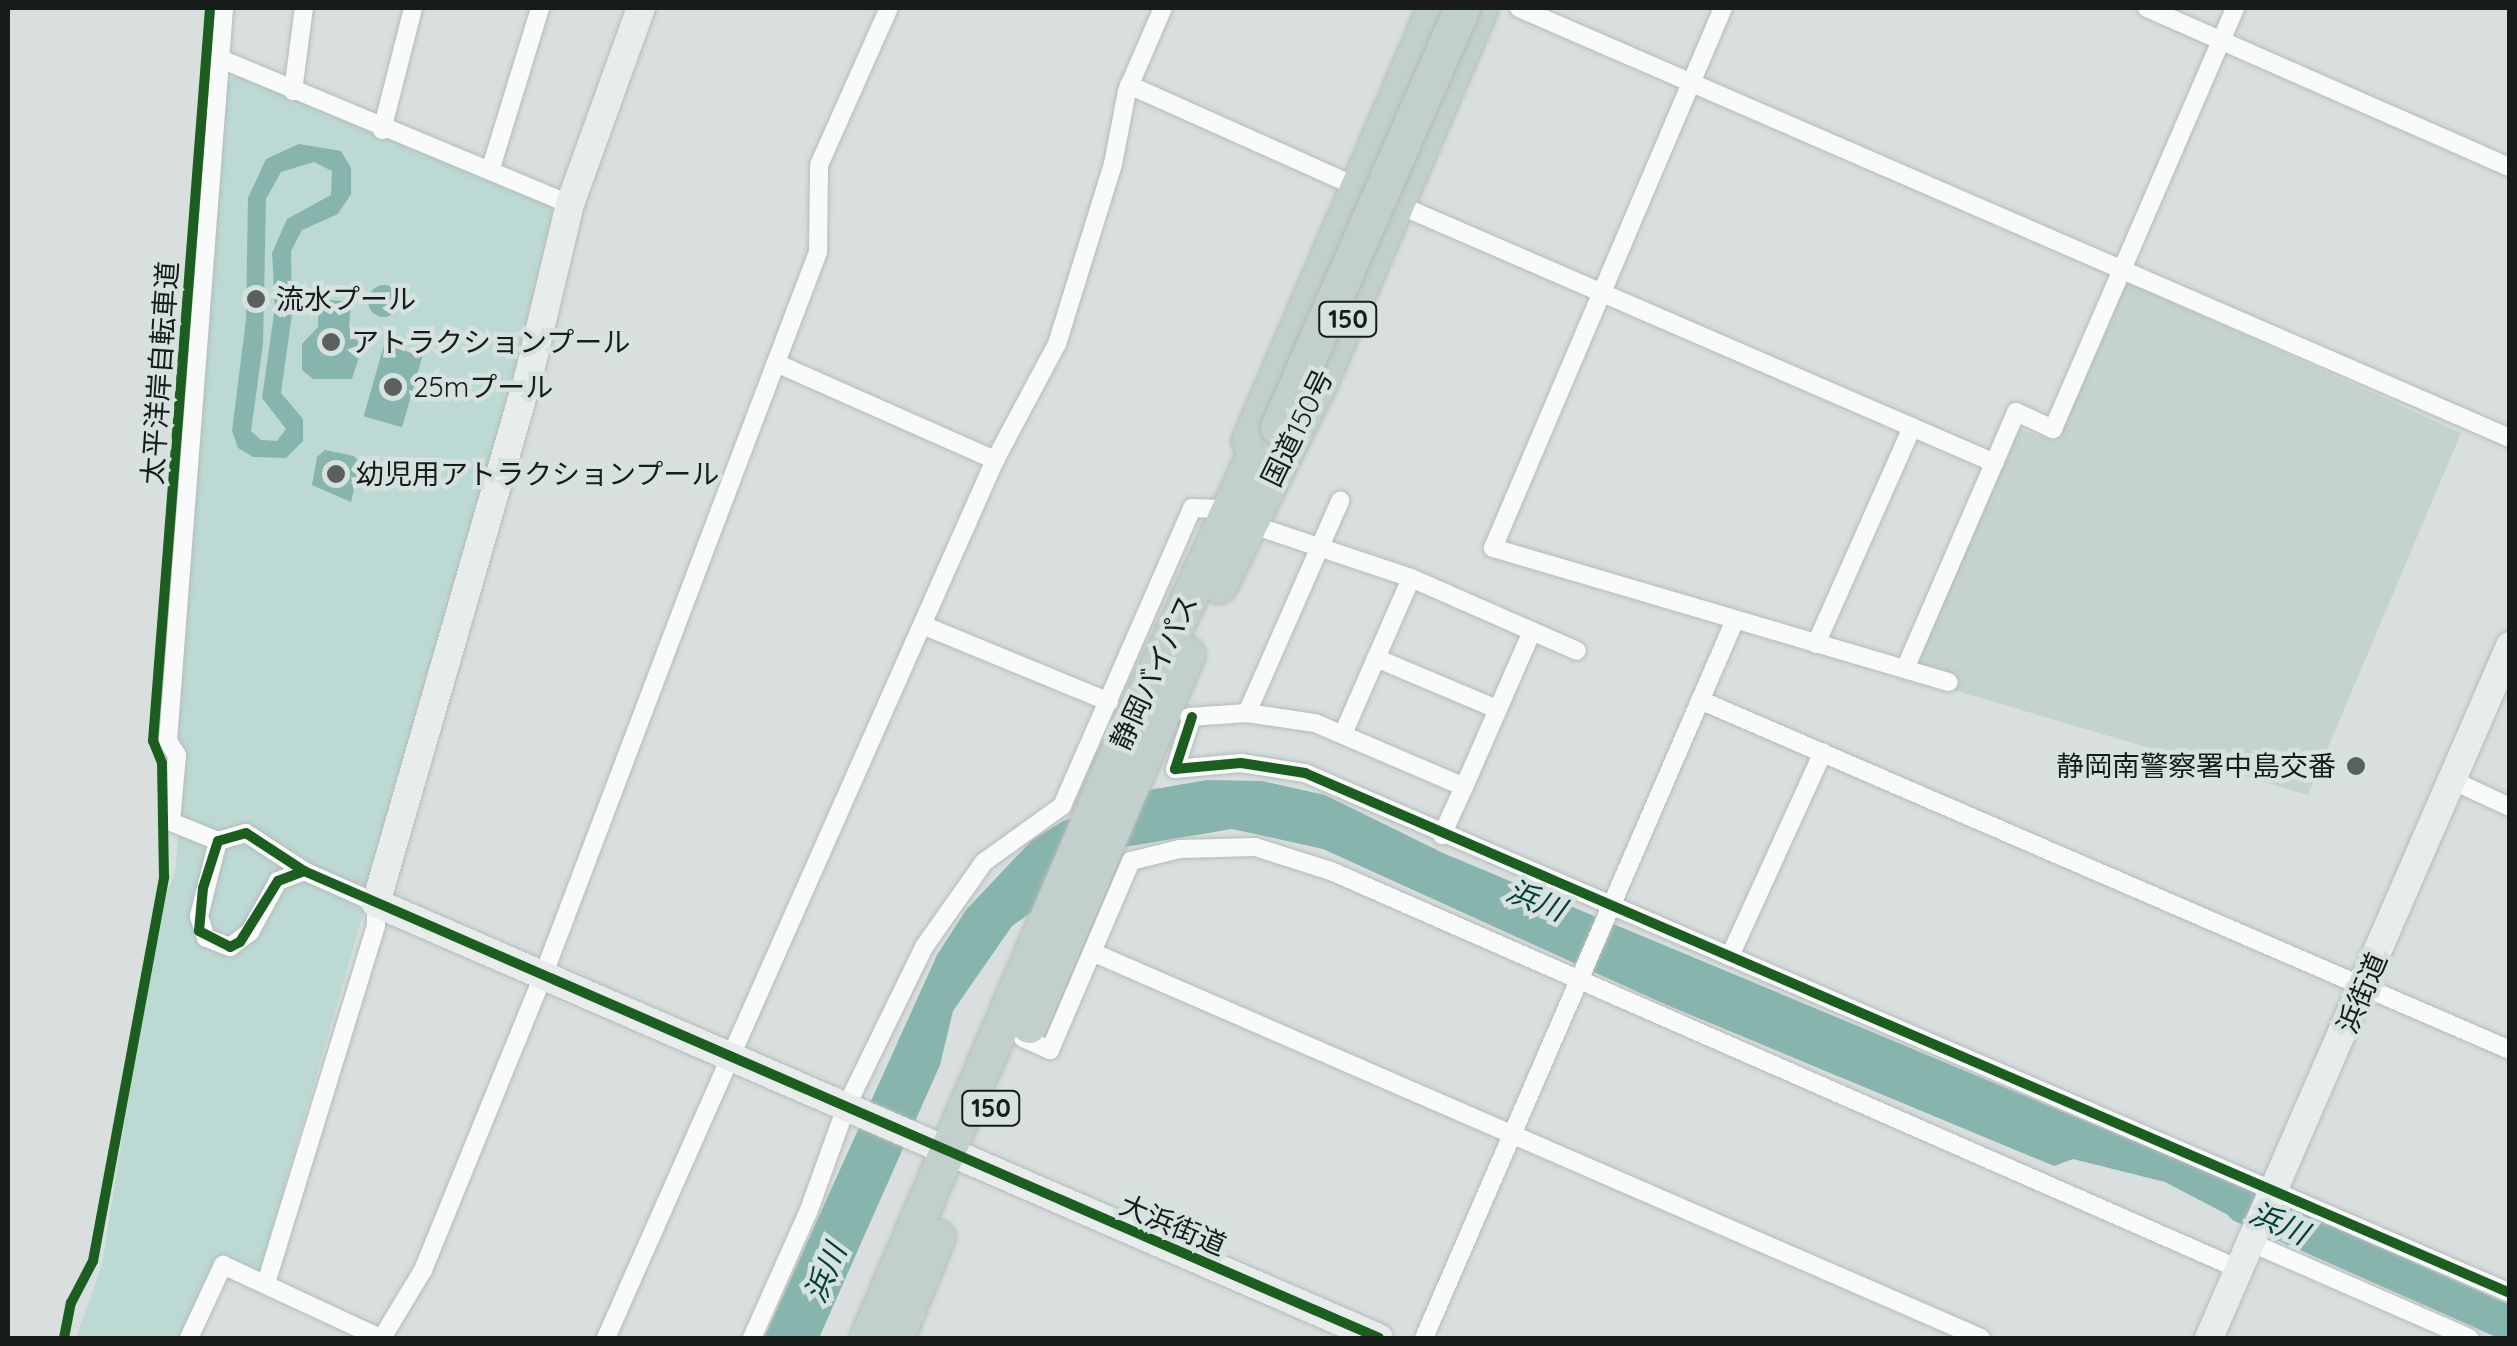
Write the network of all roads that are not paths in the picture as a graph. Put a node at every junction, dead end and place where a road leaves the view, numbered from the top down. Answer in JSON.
{"nodes":[{"id":1,"x":224,"y":8,"type":"edge"},
{"id":2,"x":304,"y":8,"type":"edge"},
{"id":3,"x":413,"y":8,"type":"edge"},
{"id":4,"x":540,"y":8,"type":"edge"},
{"id":5,"x":641,"y":8,"type":"edge"},
{"id":6,"x":889,"y":8,"type":"edge"},
{"id":7,"x":1163,"y":8,"type":"edge"},
{"id":8,"x":1435,"y":8,"type":"edge"},
{"id":9,"x":1445,"y":8,"type":"edge"},
{"id":10,"x":1462,"y":8,"type":"edge"},
{"id":11,"x":1480,"y":8,"type":"edge"},
{"id":12,"x":1520,"y":8,"type":"edge"},
{"id":13,"x":1723,"y":8,"type":"edge"},
{"id":14,"x":2147,"y":8,"type":"edge"},
{"id":15,"x":2235,"y":8,"type":"edge"},
{"id":16,"x":2221,"y":40,"type":"junction"},
{"id":17,"x":221,"y":59,"type":"junction"},
{"id":18,"x":1691,"y":82,"type":"junction"},
{"id":19,"x":1129,"y":85,"type":"junction"},
{"id":20,"x":293,"y":91,"type":"junction"},
{"id":21,"x":382,"y":130,"type":"junction"},
{"id":22,"x":2510,"y":167,"type":"edge"},
{"id":23,"x":490,"y":171,"type":"junction"},
{"id":24,"x":1358,"y":187,"type":"junction"},
{"id":25,"x":570,"y":204,"type":"junction"},
{"id":26,"x":1400,"y":205,"type":"junction"},
{"id":27,"x":2121,"y":268,"type":"junction"},
{"id":28,"x":1602,"y":292,"type":"junction"},
{"id":29,"x":776,"y":363,"type":"junction"},
{"id":30,"x":1273,"y":425,"type":"junction"},
{"id":31,"x":1912,"y":427,"type":"junction"},
{"id":32,"x":2510,"y":438,"type":"edge"},
{"id":33,"x":994,"y":460,"type":"junction"},
{"id":34,"x":1995,"y":463,"type":"junction"},
{"id":35,"x":1340,"y":500,"type":"dead end"},
{"id":36,"x":1234,"y":516,"type":"junction"},
{"id":37,"x":1319,"y":548,"type":"junction"},
{"id":38,"x":1412,"y":578,"type":"junction"},
{"id":39,"x":1190,"y":618,"type":"junction"},
{"id":40,"x":1735,"y":620,"type":"junction"},
{"id":41,"x":925,"y":626,"type":"junction"},
{"id":42,"x":1532,"y":631,"type":"junction"},
{"id":43,"x":1816,"y":644,"type":"junction"},
{"id":44,"x":1577,"y":650,"type":"dead end"},
{"id":45,"x":1376,"y":658,"type":"junction"},
{"id":46,"x":2506,"y":664,"type":"edge"},
{"id":47,"x":1905,"y":669,"type":"junction"},
{"id":48,"x":1949,"y":682,"type":"dead end"},
{"id":49,"x":1700,"y":700,"type":"junction"},
{"id":50,"x":1109,"y":702,"type":"junction"},
{"id":51,"x":1497,"y":709,"type":"junction"},
{"id":52,"x":1247,"y":713,"type":"junction"},
{"id":53,"x":1343,"y":734,"type":"junction"},
{"id":54,"x":1823,"y":752,"type":"junction"},
{"id":55,"x":2452,"y":780,"type":"junction"},
{"id":56,"x":1464,"y":787,"type":"junction"},
{"id":57,"x":2510,"y":806,"type":"edge"},
{"id":58,"x":1442,"y":836,"type":"junction"},
{"id":59,"x":218,"y":841,"type":"junction"},
{"id":60,"x":304,"y":871,"type":"junction"},
{"id":61,"x":376,"y":904,"type":"junction"},
{"id":62,"x":1609,"y":910,"type":"junction"},
{"id":63,"x":1092,"y":952,"type":"junction"},
{"id":64,"x":1730,"y":956,"type":"junction"},
{"id":65,"x":542,"y":976,"type":"junction"},
{"id":66,"x":1579,"y":979,"type":"junction"},
{"id":67,"x":2365,"y":986,"type":"junction"},
{"id":68,"x":1023,"y":1038,"type":"junction"},
{"id":69,"x":2510,"y":1050,"type":"edge"},
{"id":70,"x":728,"y":1058,"type":"junction"},
{"id":71,"x":848,"y":1108,"type":"junction"},
{"id":72,"x":1512,"y":1136,"type":"junction"},
{"id":73,"x":946,"y":1151,"type":"junction"},
{"id":74,"x":2273,"y":1194,"type":"junction"},
{"id":75,"x":2253,"y":1239,"type":"junction"},
{"id":76,"x":2239,"y":1268,"type":"junction"},
{"id":77,"x":267,"y":1280,"type":"junction"},
{"id":78,"x":2510,"y":1293,"type":"edge"},
{"id":79,"x":189,"y":1338,"type":"edge"},
{"id":80,"x":381,"y":1338,"type":"edge"},
{"id":81,"x":606,"y":1338,"type":"edge"},
{"id":82,"x":752,"y":1338,"type":"edge"},
{"id":83,"x":867,"y":1338,"type":"edge"},
{"id":84,"x":896,"y":1338,"type":"edge"},
{"id":85,"x":1379,"y":1338,"type":"edge"},
{"id":86,"x":1424,"y":1338,"type":"edge"},
{"id":87,"x":1981,"y":1338,"type":"edge"},
{"id":88,"x":2209,"y":1338,"type":"edge"},
{"id":89,"x":2469,"y":1338,"type":"edge"}],
"edges":[{"from":1,"to":17,"type":"street"},
{"from":2,"to":20,"type":"street"},
{"from":3,"to":21,"type":"street"},
{"from":4,"to":23,"type":"street"},
{"from":5,"to":25,"type":"street"},
{"from":6,"to":29,"type":"street"},
{"from":7,"to":19,"type":"street"},
{"from":8,"to":24,"type":"highway","name":"国道150号","number":"150"},
{"from":9,"to":30,"type":"highway","name":"静岡バイパス","number":"150"},
{"from":10,"to":30,"type":"highway","name":"静岡バイパス","number":"150","bridge":true},
{"from":11,"to":26,"type":"highway","name":"国道150号","number":"150"},
{"from":12,"to":18,"type":"street"},
{"from":13,"to":18,"type":"street"},
{"from":14,"to":16,"type":"street"},
{"from":15,"to":16,"type":"street"},
{"from":16,"to":22,"type":"street"},
{"from":16,"to":27,"type":"street"},
{"from":17,"to":20,"type":"street"},
{"from":17,"to":59,"type":"street"},
{"from":18,"to":27,"type":"street"},
{"from":18,"to":28,"type":"street"},
{"from":19,"to":24,"type":"street"},
{"from":19,"to":33,"type":"street"},
{"from":20,"to":21,"type":"street"},
{"from":21,"to":23,"type":"street"},
{"from":23,"to":25,"type":"street"},
{"from":24,"to":26,"type":"street"},
{"from":24,"to":36,"type":"highway","name":"国道150号","number":"150"},
{"from":25,"to":61,"type":"street"},
{"from":26,"to":28,"type":"street"},
{"from":26,"to":36,"type":"highway","name":"国道150号","number":"150"},
{"from":27,"to":32,"type":"street"},
{"from":27,"to":34,"type":"street"},
{"from":28,"to":31,"type":"street"},
{"from":28,"to":40,"type":"street"},
{"from":29,"to":33,"type":"street"},
{"from":29,"to":65,"type":"street"},
{"from":30,"to":39,"type":"highway","name":"静岡バイパス","number":"150"},
{"from":31,"to":34,"type":"street"},
{"from":31,"to":43,"type":"street"},
{"from":33,"to":41,"type":"street"},
{"from":34,"to":47,"type":"street"},
{"from":35,"to":37,"type":"street"},
{"from":36,"to":37,"type":"street"},
{"from":36,"to":39,"type":"highway","name":"国道150号","number":"150"},
{"from":36,"to":50,"type":"street"},
{"from":37,"to":38,"type":"street"},
{"from":37,"to":52,"type":"street"},
{"from":38,"to":42,"type":"street"},
{"from":38,"to":45,"type":"street"},
{"from":39,"to":68,"type":"highway","name":"静岡バイパス","number":"150"},
{"from":39,"to":73,"type":"highway","name":"静岡バイパス","number":"150"},
{"from":40,"to":43,"type":"street"},
{"from":40,"to":49,"type":"street"},
{"from":41,"to":50,"type":"street"},
{"from":41,"to":70,"type":"street"},
{"from":42,"to":44,"type":"street"},
{"from":42,"to":51,"type":"street"},
{"from":43,"to":47,"type":"street"},
{"from":45,"to":51,"type":"street"},
{"from":45,"to":53,"type":"street"},
{"from":46,"to":55,"type":"street","name":"浜街道"},
{"from":47,"to":48,"type":"street"},
{"from":49,"to":54,"type":"street"},
{"from":49,"to":62,"type":"street"},
{"from":50,"to":71,"type":"street"},
{"from":51,"to":56,"type":"street"},
{"from":52,"to":53,"type":"street"},
{"from":52,"to":58,"type":"street"},
{"from":53,"to":56,"type":"street"},
{"from":54,"to":64,"type":"street"},
{"from":54,"to":67,"type":"street"},
{"from":55,"to":57,"type":"street"},
{"from":55,"to":67,"type":"street","name":"浜街道"},
{"from":56,"to":58,"type":"street"},
{"from":58,"to":62,"type":"street"},
{"from":59,"to":60,"type":"street"},
{"from":59,"to":60,"type":"street"},
{"from":60,"to":61,"type":"street"},
{"from":61,"to":65,"type":"street","name":"大浜街道"},
{"from":61,"to":77,"type":"street"},
{"from":62,"to":64,"type":"street"},
{"from":62,"to":66,"type":"street"},
{"from":63,"to":66,"type":"street"},
{"from":63,"to":68,"type":"street"},
{"from":63,"to":72,"type":"street"},
{"from":64,"to":74,"type":"street"},
{"from":65,"to":70,"type":"street","name":"大浜街道"},
{"from":65,"to":80,"type":"street"},
{"from":66,"to":72,"type":"street"},
{"from":66,"to":76,"type":"street"},
{"from":67,"to":69,"type":"street"},
{"from":67,"to":74,"type":"street","name":"浜街道"},
{"from":68,"to":73,"type":"highway","name":"静岡バイパス","number":"150"},
{"from":70,"to":71,"type":"street","name":"大浜街道"},
{"from":70,"to":81,"type":"street"},
{"from":71,"to":73,"type":"street","name":"大浜街道"},
{"from":71,"to":82,"type":"street"},
{"from":72,"to":86,"type":"street"},
{"from":72,"to":87,"type":"street"},
{"from":73,"to":83,"type":"highway","name":"静岡バイパス","number":"150"},
{"from":73,"to":84,"type":"highway","name":"静岡バイパス","number":"150"},
{"from":73,"to":85,"type":"street","name":"大浜街道"},
{"from":74,"to":75,"type":"street","name":"浜街道"},
{"from":74,"to":78,"type":"street"},
{"from":75,"to":76,"type":"street","name":"浜街道"},
{"from":75,"to":89,"type":"street"},
{"from":76,"to":88,"type":"street","name":"浜街道"},
{"from":77,"to":79,"type":"street"},
{"from":77,"to":80,"type":"street"}]}
